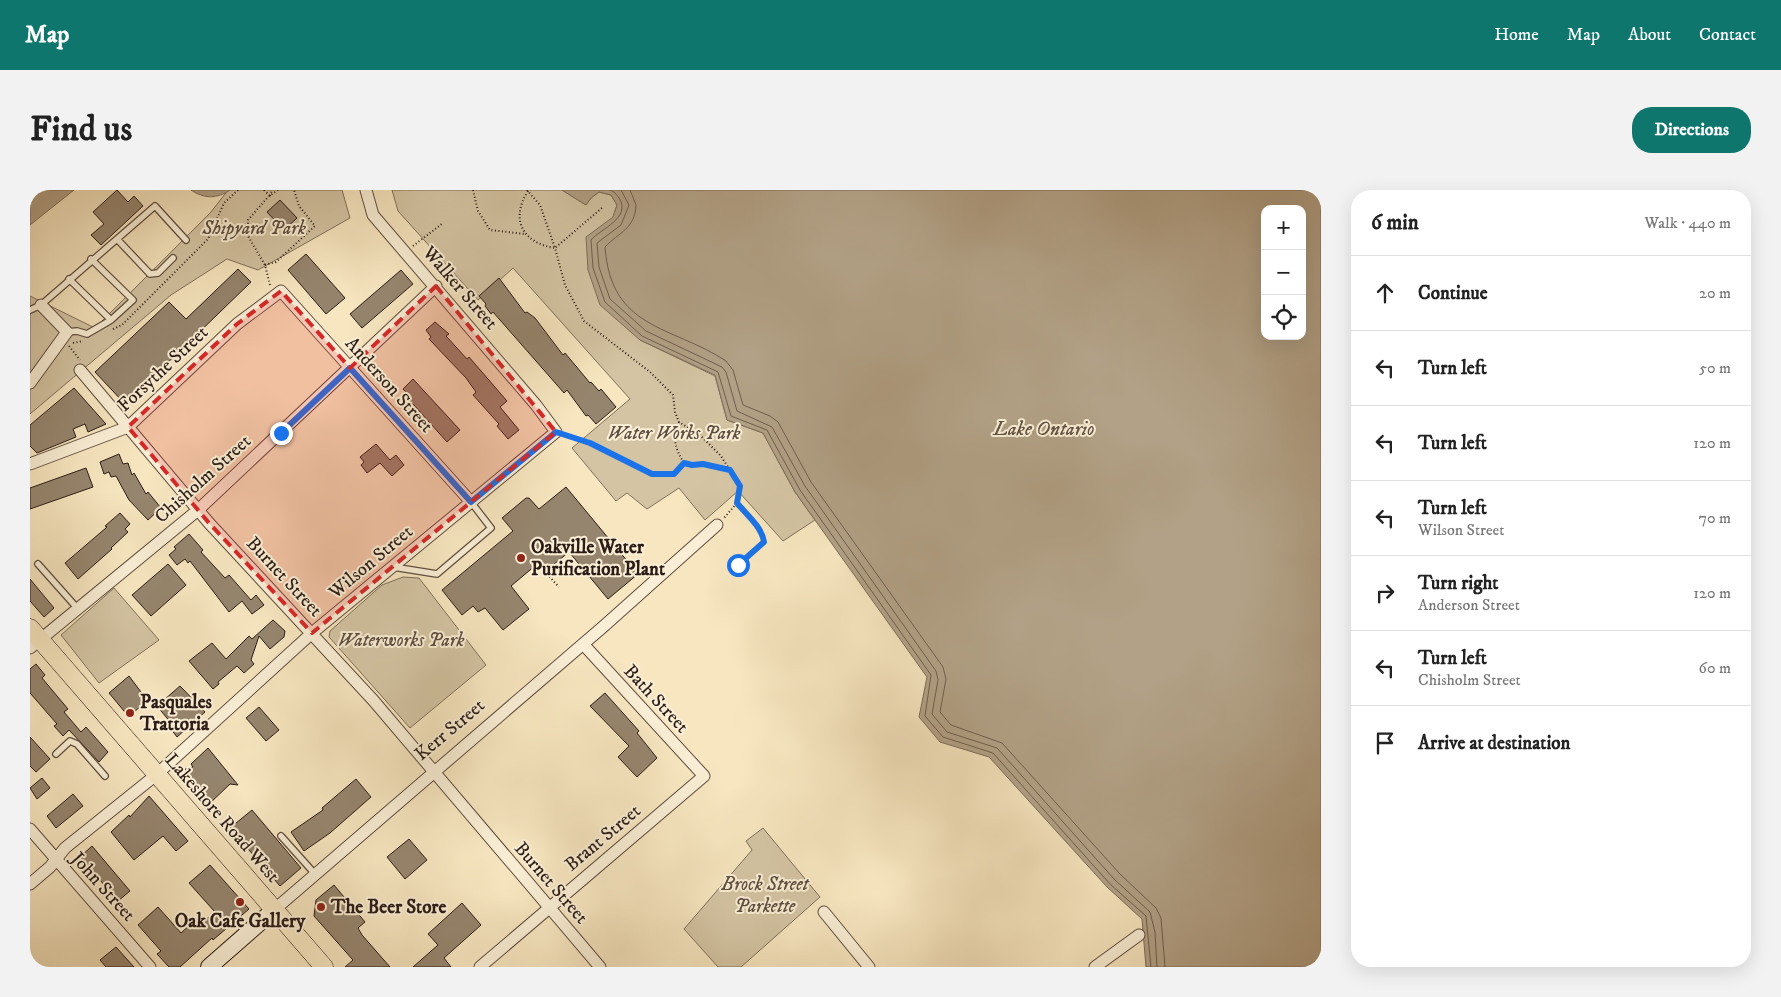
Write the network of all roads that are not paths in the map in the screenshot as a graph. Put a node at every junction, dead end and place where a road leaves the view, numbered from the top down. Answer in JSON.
{"nodes":[{"id":1,"x":366,"y":190,"type":"edge"},
{"id":2,"x":117,"y":239,"type":"junction"},
{"id":3,"x":186,"y":240,"type":"dead end"},
{"id":4,"x":173,"y":258,"type":"dead end"},
{"id":5,"x":91,"y":259,"type":"junction"},
{"id":6,"x":69,"y":279,"type":"junction"},
{"id":7,"x":436,"y":286,"type":"junction"},
{"id":8,"x":277,"y":294,"type":"joint"},
{"id":9,"x":41,"y":305,"type":"junction"},
{"id":10,"x":30,"y":310,"type":"edge"},
{"id":11,"x":111,"y":320,"type":"junction"},
{"id":12,"x":67,"y":332,"type":"junction"},
{"id":13,"x":82,"y":367,"type":"road end"},
{"id":14,"x":350,"y":368,"type":"junction"},
{"id":15,"x":30,"y":383,"type":"edge"},
{"id":16,"x":128,"y":427,"type":"junction"},
{"id":17,"x":556,"y":432,"type":"joint"},
{"id":18,"x":30,"y":464,"type":"edge"},
{"id":19,"x":471,"y":502,"type":"junction"},
{"id":20,"x":198,"y":510,"type":"junction"},
{"id":21,"x":717,"y":525,"type":"road end"},
{"id":22,"x":38,"y":564,"type":"dead end"},
{"id":23,"x":393,"y":567,"type":"junction"},
{"id":24,"x":78,"y":609,"type":"junction"},
{"id":25,"x":312,"y":634,"type":"junction"},
{"id":26,"x":33,"y":639,"type":"edge"},
{"id":27,"x":583,"y":644,"type":"junction"},
{"id":28,"x":56,"y":754,"type":"dead end"},
{"id":29,"x":433,"y":771,"type":"junction"},
{"id":30,"x":156,"y":774,"type":"junction"},
{"id":31,"x":104,"y":776,"type":"dead end"},
{"id":32,"x":704,"y":776,"type":"joint"},
{"id":33,"x":30,"y":829,"type":"edge"},
{"id":34,"x":281,"y":836,"type":"dead end"},
{"id":35,"x":56,"y":860,"type":"junction"},
{"id":36,"x":315,"y":874,"type":"junction"},
{"id":37,"x":30,"y":884,"type":"edge"},
{"id":38,"x":549,"y":907,"type":"junction"},
{"id":39,"x":274,"y":910,"type":"junction"},
{"id":40,"x":824,"y":912,"type":"dead end"},
{"id":41,"x":1139,"y":935,"type":"dead end"},
{"id":42,"x":150,"y":967,"type":"edge"},
{"id":43,"x":210,"y":967,"type":"edge"},
{"id":44,"x":324,"y":967,"type":"edge"},
{"id":45,"x":480,"y":967,"type":"edge"},
{"id":46,"x":600,"y":967,"type":"edge"},
{"id":47,"x":870,"y":967,"type":"edge"},
{"id":48,"x":1095,"y":967,"type":"edge"}],
"edges":[{"from":1,"to":7,"type":"street","name":"Walker Street"},
{"from":2,"to":3,"type":"lane"},
{"from":2,"to":4,"type":"lane"},
{"from":2,"to":5,"type":"lane"},
{"from":5,"to":6,"type":"lane"},
{"from":5,"to":11,"type":"lane"},
{"from":6,"to":9,"type":"lane"},
{"from":6,"to":11,"type":"lane"},
{"from":7,"to":14,"type":"street","name":"Chisholm Street"},
{"from":7,"to":17,"type":"street","name":"Walker Street"},
{"from":8,"to":14,"type":"street","name":"Anderson Street"},
{"from":8,"to":16,"type":"street","name":"Forsythe Street"},
{"from":9,"to":10,"type":"lane"},
{"from":9,"to":12,"type":"street"},
{"from":11,"to":12,"type":"lane"},
{"from":12,"to":15,"type":"street"},
{"from":13,"to":16,"type":"street","name":"Burnet Street"},
{"from":14,"to":19,"type":"street","name":"Anderson Street"},
{"from":14,"to":20,"type":"street","name":"Chisholm Street"},
{"from":16,"to":18,"type":"street","name":"Forsythe Street"},
{"from":16,"to":20,"type":"street","name":"Burnet Street"},
{"from":17,"to":19,"type":"street","name":"Wilson Street"},
{"from":19,"to":23,"type":"street","name":"Wilson Street"},
{"from":19,"to":23,"type":"lane"},
{"from":20,"to":24,"type":"street","name":"Chisholm Street"},
{"from":20,"to":25,"type":"street","name":"Burnet Street"},
{"from":21,"to":27,"type":"street","name":"Kerr Street"},
{"from":22,"to":24,"type":"lane"},
{"from":23,"to":25,"type":"street","name":"Wilson Street"},
{"from":24,"to":26,"type":"street","name":"Chisholm Street"},
{"from":25,"to":29,"type":"street","name":"Burnet Street"},
{"from":25,"to":30,"type":"street","name":"Wilson Street"},
{"from":26,"to":30,"type":"main road","name":"Lakeshore Road West"},
{"from":27,"to":29,"type":"street","name":"Kerr Street"},
{"from":27,"to":32,"type":"street","name":"Bath Street"},
{"from":28,"to":31,"type":"lane"},
{"from":29,"to":36,"type":"street","name":"Kerr Street"},
{"from":29,"to":38,"type":"street","name":"Burnet Street"},
{"from":30,"to":35,"type":"street","name":"Wilson Street"},
{"from":30,"to":39,"type":"main road","name":"Lakeshore Road West"},
{"from":32,"to":38,"type":"street","name":"Brant Street"},
{"from":33,"to":35,"type":"street","name":"John Street"},
{"from":34,"to":36,"type":"lane"},
{"from":35,"to":37,"type":"street","name":"Wilson Street"},
{"from":35,"to":42,"type":"street","name":"John Street"},
{"from":36,"to":39,"type":"street","name":"Kerr Street"},
{"from":38,"to":45,"type":"street","name":"Brant Street"},
{"from":38,"to":46,"type":"street","name":"Burnet Street"},
{"from":39,"to":43,"type":"main road","name":"Kerr Street"},
{"from":39,"to":44,"type":"main road","name":"Lakeshore Road West"},
{"from":40,"to":47,"type":"street"},
{"from":41,"to":48,"type":"street"}]}
